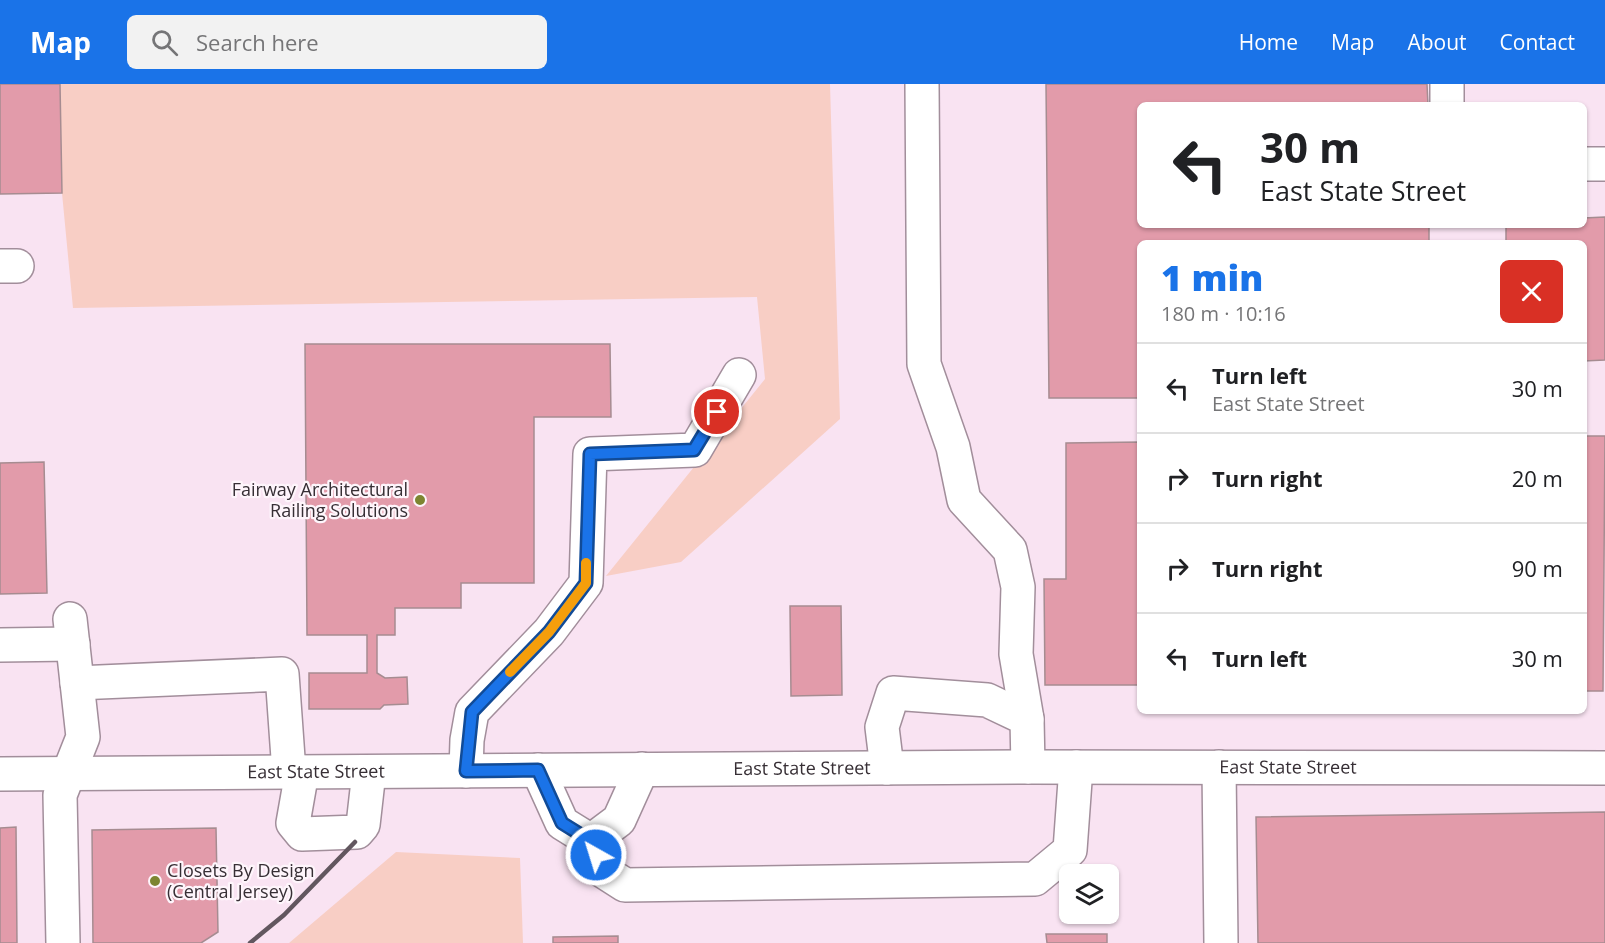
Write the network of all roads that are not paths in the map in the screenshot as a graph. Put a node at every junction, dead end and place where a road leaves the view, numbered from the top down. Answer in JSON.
{"nodes":[{"id":1,"x":922,"y":84,"type":"edge"},
{"id":2,"x":1447,"y":84,"type":"edge"},
{"id":3,"x":1447,"y":102,"type":"edge"},
{"id":4,"x":1587,"y":164,"type":"edge"},
{"id":5,"x":1605,"y":164,"type":"edge"},
{"id":6,"x":739,"y":375,"type":"dead end"},
{"id":7,"x":0,"y":645,"type":"edge"},
{"id":8,"x":77,"y":683,"type":"junction"},
{"id":9,"x":1027,"y":719,"type":"junction"},
{"id":10,"x":1028,"y":767,"type":"junction"},
{"id":11,"x":1076,"y":767,"type":"junction"},
{"id":12,"x":1219,"y":767,"type":"junction"},
{"id":13,"x":887,"y":768,"type":"junction"},
{"id":14,"x":1605,"y":768,"type":"edge"},
{"id":15,"x":642,"y":769,"type":"junction"},
{"id":16,"x":538,"y":770,"type":"junction"},
{"id":17,"x":466,"y":771,"type":"junction"},
{"id":18,"x":295,"y":772,"type":"junction"},
{"id":19,"x":369,"y":772,"type":"junction"},
{"id":20,"x":0,"y":774,"type":"edge"},
{"id":21,"x":68,"y":774,"type":"junction"},
{"id":22,"x":591,"y":841,"type":"junction"},
{"id":23,"x":63,"y":943,"type":"edge"},
{"id":24,"x":1221,"y":943,"type":"edge"}],
"edges":[{"from":1,"to":9,"type":"street"},
{"from":2,"to":3,"type":"street"},
{"from":4,"to":5,"type":"street"},
{"from":6,"to":17,"type":"street"},
{"from":7,"to":8,"type":"street"},
{"from":8,"to":18,"type":"street"},
{"from":8,"to":21,"type":"street"},
{"from":9,"to":10,"type":"street"},
{"from":9,"to":13,"type":"street"},
{"from":10,"to":11,"type":"street","name":"East State Street"},
{"from":10,"to":13,"type":"street","name":"East State Street"},
{"from":11,"to":12,"type":"street","name":"East State Street"},
{"from":11,"to":22,"type":"street"},
{"from":12,"to":14,"type":"street","name":"East State Street"},
{"from":12,"to":24,"type":"street"},
{"from":13,"to":15,"type":"street","name":"East State Street"},
{"from":15,"to":16,"type":"street","name":"East State Street"},
{"from":15,"to":22,"type":"street"},
{"from":16,"to":17,"type":"street","name":"East State Street"},
{"from":16,"to":22,"type":"street"},
{"from":17,"to":19,"type":"street","name":"East State Street"},
{"from":18,"to":19,"type":"street","name":"East State Street"},
{"from":18,"to":19,"type":"street"},
{"from":18,"to":21,"type":"street","name":"East State Street"},
{"from":20,"to":21,"type":"street","name":"East State Street"},
{"from":21,"to":23,"type":"street"}]}
